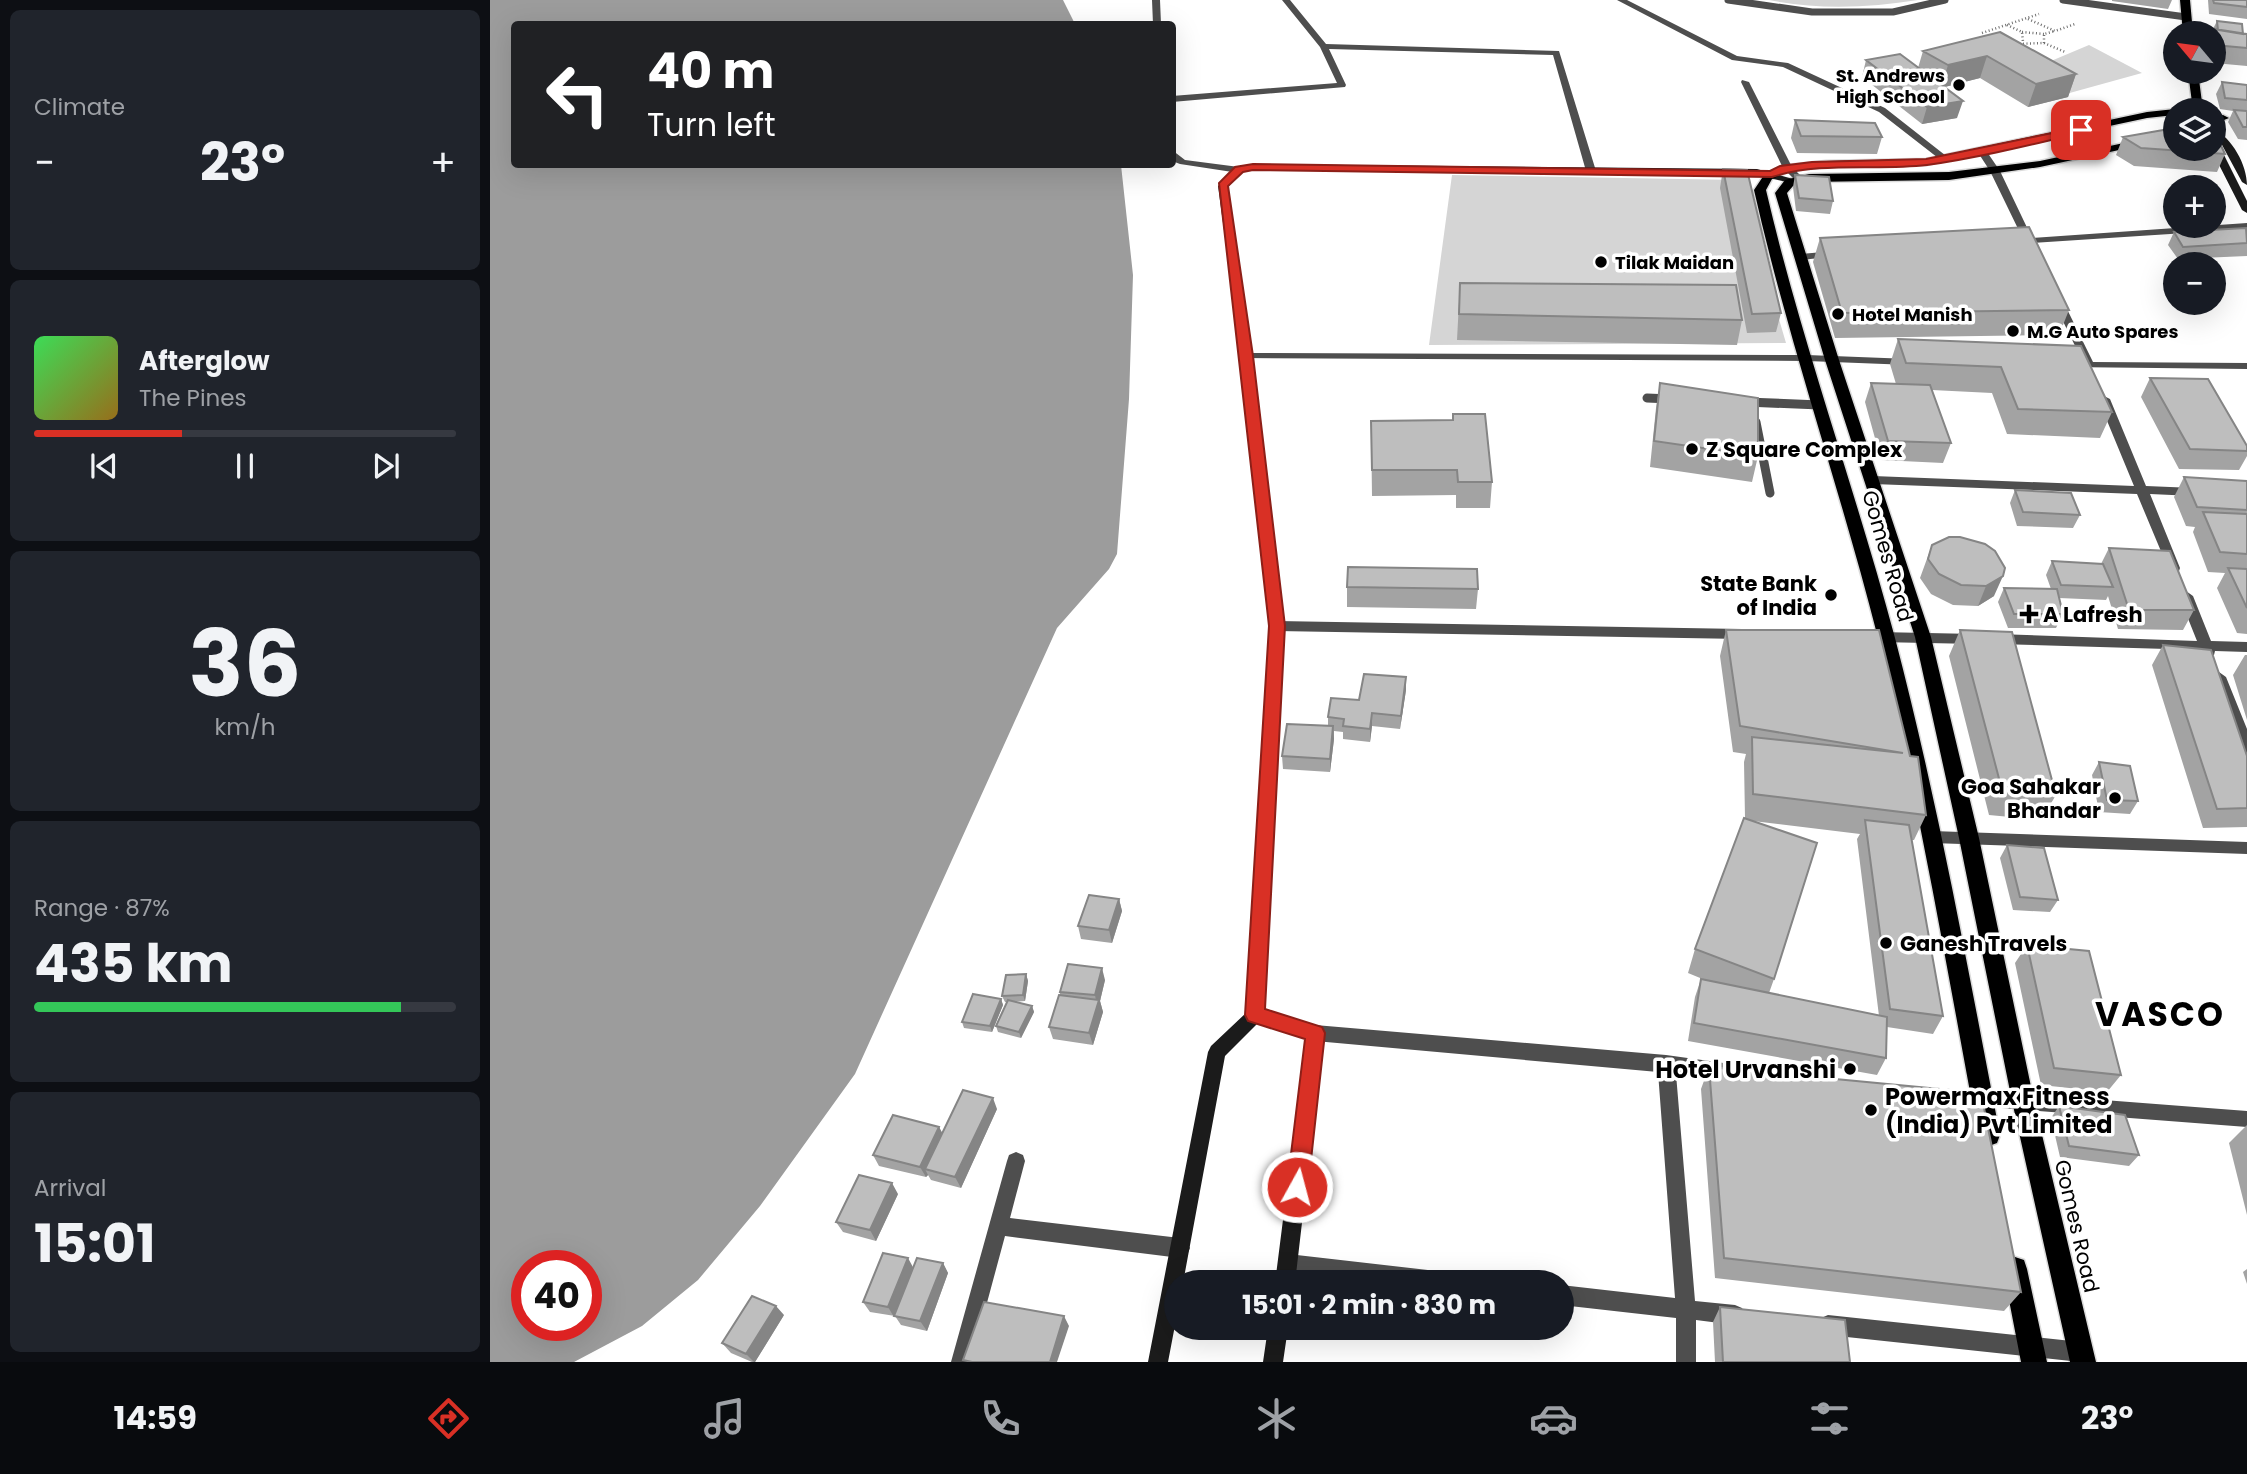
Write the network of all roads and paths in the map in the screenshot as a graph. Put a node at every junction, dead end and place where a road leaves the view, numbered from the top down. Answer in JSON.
{"nodes":[{"id":1,"x":1156,"y":0,"type":"edge"},
{"id":2,"x":1286,"y":0,"type":"edge"},
{"id":3,"x":1621,"y":0,"type":"edge"},
{"id":4,"x":1728,"y":0,"type":"edge"},
{"id":5,"x":1945,"y":0,"type":"edge"},
{"id":6,"x":2063,"y":0,"type":"edge"},
{"id":7,"x":2185,"y":0,"type":"edge"},
{"id":8,"x":2039,"y":14,"type":"dead end"},
{"id":9,"x":2186,"y":17,"type":"junction"},
{"id":10,"x":2027,"y":18,"type":"junction"},
{"id":11,"x":1157,"y":21,"type":"edge"},
{"id":12,"x":2186,"y":21,"type":"edge"},
{"id":13,"x":2075,"y":24,"type":"dead end"},
{"id":14,"x":2006,"y":25,"type":"junction"},
{"id":15,"x":2055,"y":31,"type":"junction"},
{"id":16,"x":2022,"y":32,"type":"junction"},
{"id":17,"x":1982,"y":33,"type":"edge"},
{"id":18,"x":2044,"y":34,"type":"junction"},
{"id":19,"x":2023,"y":42,"type":"junction"},
{"id":20,"x":2044,"y":43,"type":"junction"},
{"id":21,"x":1324,"y":46,"type":"junction"},
{"id":22,"x":2010,"y":47,"type":"edge"},
{"id":23,"x":2065,"y":52,"type":"dead end"},
{"id":24,"x":1745,"y":82,"type":"dead end"},
{"id":25,"x":1176,"y":99,"type":"edge"},
{"id":26,"x":2163,"y":113,"type":"edge"},
{"id":27,"x":2163,"y":138,"type":"edge"},
{"id":28,"x":2226,"y":144,"type":"edge"},
{"id":29,"x":1982,"y":151,"type":"junction"},
{"id":30,"x":1176,"y":159,"type":"edge"},
{"id":31,"x":1945,"y":159,"type":"junction"},
{"id":32,"x":2222,"y":161,"type":"edge"},
{"id":33,"x":1788,"y":168,"type":"junction"},
{"id":34,"x":1239,"y":170,"type":"junction"},
{"id":35,"x":1591,"y":171,"type":"junction"},
{"id":36,"x":1995,"y":171,"type":"junction"},
{"id":37,"x":1772,"y":174,"type":"junction"},
{"id":38,"x":1798,"y":180,"type":"junction"},
{"id":39,"x":2247,"y":182,"type":"edge"},
{"id":40,"x":2247,"y":210,"type":"edge"},
{"id":41,"x":2247,"y":226,"type":"edge"},
{"id":42,"x":2015,"y":242,"type":"edge"},
{"id":43,"x":2028,"y":242,"type":"junction"},
{"id":44,"x":1841,"y":254,"type":"edge"},
{"id":45,"x":2035,"y":254,"type":"edge"},
{"id":46,"x":1801,"y":257,"type":"junction"},
{"id":47,"x":2053,"y":291,"type":"edge"},
{"id":48,"x":1247,"y":356,"type":"junction"},
{"id":49,"x":1807,"y":358,"type":"junction"},
{"id":50,"x":1832,"y":360,"type":"junction"},
{"id":51,"x":1927,"y":362,"type":"edge"},
{"id":52,"x":2063,"y":365,"type":"edge"},
{"id":53,"x":2090,"y":365,"type":"junction"},
{"id":54,"x":2247,"y":366,"type":"edge"},
{"id":55,"x":2095,"y":378,"type":"edge"},
{"id":56,"x":2100,"y":390,"type":"edge"},
{"id":57,"x":1647,"y":398,"type":"dead end"},
{"id":58,"x":1686,"y":399,"type":"edge"},
{"id":59,"x":1739,"y":402,"type":"edge"},
{"id":60,"x":1752,"y":402,"type":"junction"},
{"id":61,"x":1820,"y":405,"type":"junction"},
{"id":62,"x":1873,"y":480,"type":"junction"},
{"id":63,"x":2142,"y":490,"type":"junction"},
{"id":64,"x":2207,"y":492,"type":"edge"},
{"id":65,"x":1770,"y":493,"type":"dead end"},
{"id":66,"x":1277,"y":626,"type":"junction"},
{"id":67,"x":1760,"y":635,"type":"edge"},
{"id":68,"x":1858,"y":636,"type":"edge"},
{"id":69,"x":1886,"y":637,"type":"junction"},
{"id":70,"x":1923,"y":637,"type":"junction"},
{"id":71,"x":2207,"y":646,"type":"junction"},
{"id":72,"x":2247,"y":647,"type":"edge"},
{"id":73,"x":2247,"y":747,"type":"edge"},
{"id":74,"x":1932,"y":837,"type":"junction"},
{"id":75,"x":1969,"y":838,"type":"junction"},
{"id":76,"x":2247,"y":848,"type":"edge"},
{"id":77,"x":1255,"y":1015,"type":"junction"},
{"id":78,"x":1315,"y":1033,"type":"junction"},
{"id":79,"x":1666,"y":1063,"type":"junction"},
{"id":80,"x":1748,"y":1072,"type":"edge"},
{"id":81,"x":1954,"y":1096,"type":"edge"},
{"id":82,"x":1982,"y":1099,"type":"junction"},
{"id":83,"x":2024,"y":1101,"type":"junction"},
{"id":84,"x":2247,"y":1119,"type":"edge"},
{"id":85,"x":1992,"y":1151,"type":"edge"},
{"id":86,"x":1016,"y":1161,"type":"dead end"},
{"id":87,"x":998,"y":1226,"type":"junction"},
{"id":88,"x":2010,"y":1243,"type":"edge"},
{"id":89,"x":1180,"y":1248,"type":"junction"},
{"id":90,"x":1286,"y":1270,"type":"edge"},
{"id":91,"x":1574,"y":1297,"type":"edge"},
{"id":92,"x":1686,"y":1310,"type":"junction"},
{"id":93,"x":1755,"y":1317,"type":"edge"},
{"id":94,"x":1810,"y":1323,"type":"edge"},
{"id":95,"x":1276,"y":1340,"type":"edge"},
{"id":96,"x":2032,"y":1355,"type":"edge"},
{"id":97,"x":2082,"y":1357,"type":"edge"},
{"id":98,"x":961,"y":1362,"type":"edge"},
{"id":99,"x":1158,"y":1362,"type":"edge"},
{"id":100,"x":1273,"y":1362,"type":"edge"},
{"id":101,"x":1686,"y":1362,"type":"edge"}],
"edges":[{"from":1,"to":11,"type":"street"},
{"from":2,"to":21,"type":"street"},
{"from":3,"to":31,"type":"street"},
{"from":4,"to":5,"type":"lane"},
{"from":6,"to":9,"type":"lane"},
{"from":7,"to":9,"type":"main road"},
{"from":8,"to":10,"type":"path"},
{"from":9,"to":12,"type":"main road"},
{"from":10,"to":14,"type":"path"},
{"from":10,"to":15,"type":"path"},
{"from":13,"to":15,"type":"path"},
{"from":14,"to":16,"type":"path"},
{"from":14,"to":17,"type":"path"},
{"from":15,"to":18,"type":"path"},
{"from":16,"to":18,"type":"path"},
{"from":16,"to":19,"type":"path"},
{"from":18,"to":20,"type":"path"},
{"from":19,"to":20,"type":"path"},
{"from":19,"to":22,"type":"path"},
{"from":20,"to":23,"type":"path"},
{"from":21,"to":25,"type":"street"},
{"from":21,"to":35,"type":"street"},
{"from":24,"to":33,"type":"street"},
{"from":26,"to":29,"type":"main road"},
{"from":27,"to":36,"type":"main road"},
{"from":28,"to":39,"type":"street"},
{"from":29,"to":31,"type":"main road"},
{"from":29,"to":36,"type":"street"},
{"from":30,"to":34,"type":"street"},
{"from":31,"to":33,"type":"main road"},
{"from":32,"to":40,"type":"street"},
{"from":33,"to":37,"type":"main road"},
{"from":33,"to":38,"type":"street"},
{"from":34,"to":35,"type":"street"},
{"from":34,"to":48,"type":"street"},
{"from":35,"to":37,"type":"street"},
{"from":36,"to":38,"type":"main road"},
{"from":36,"to":43,"type":"street"},
{"from":37,"to":38,"type":"street"},
{"from":37,"to":49,"type":"main road","name":"Gomes Road"},
{"from":38,"to":46,"type":"main road","name":"Gomes Road"},
{"from":41,"to":43,"type":"street"},
{"from":42,"to":43,"type":"street"},
{"from":43,"to":45,"type":"street"},
{"from":44,"to":46,"type":"street"},
{"from":46,"to":50,"type":"main road","name":"Gomes Road"},
{"from":47,"to":53,"type":"street"},
{"from":48,"to":49,"type":"street"},
{"from":48,"to":66,"type":"street"},
{"from":49,"to":50,"type":"street"},
{"from":49,"to":61,"type":"main road","name":"Gomes Road"},
{"from":50,"to":51,"type":"street"},
{"from":50,"to":62,"type":"main road","name":"Gomes Road"},
{"from":52,"to":53,"type":"street"},
{"from":53,"to":54,"type":"street"},
{"from":53,"to":55,"type":"street"},
{"from":56,"to":63,"type":"street"},
{"from":57,"to":58,"type":"lane"},
{"from":59,"to":60,"type":"lane"},
{"from":60,"to":61,"type":"lane"},
{"from":60,"to":65,"type":"lane"},
{"from":61,"to":69,"type":"main road","name":"Gomes Road"},
{"from":62,"to":63,"type":"street"},
{"from":62,"to":70,"type":"main road","name":"Gomes Road"},
{"from":63,"to":64,"type":"street"},
{"from":63,"to":71,"type":"street"},
{"from":66,"to":67,"type":"street"},
{"from":66,"to":77,"type":"street"},
{"from":68,"to":69,"type":"street"},
{"from":69,"to":70,"type":"street"},
{"from":69,"to":74,"type":"main road","name":"Gomes Road"},
{"from":70,"to":71,"type":"street"},
{"from":70,"to":75,"type":"main road","name":"Gomes Road"},
{"from":71,"to":72,"type":"street"},
{"from":71,"to":73,"type":"street"},
{"from":74,"to":75,"type":"street"},
{"from":74,"to":82,"type":"main road","name":"Gomes Road"},
{"from":75,"to":76,"type":"street"},
{"from":75,"to":83,"type":"main road","name":"Gomes Road"},
{"from":77,"to":78,"type":"street"},
{"from":77,"to":89,"type":"street"},
{"from":78,"to":79,"type":"street"},
{"from":78,"to":90,"type":"street"},
{"from":79,"to":80,"type":"street"},
{"from":79,"to":92,"type":"street"},
{"from":81,"to":82,"type":"street"},
{"from":82,"to":83,"type":"street"},
{"from":82,"to":85,"type":"main road","name":"Gomes Road"},
{"from":83,"to":84,"type":"street"},
{"from":83,"to":97,"type":"main road","name":"Gomes Road"},
{"from":86,"to":87,"type":"street"},
{"from":87,"to":89,"type":"street"},
{"from":87,"to":98,"type":"street"},
{"from":88,"to":96,"type":"main road"},
{"from":89,"to":99,"type":"street"},
{"from":91,"to":92,"type":"street"},
{"from":92,"to":93,"type":"street"},
{"from":92,"to":101,"type":"street"},
{"from":94,"to":96,"type":"street"},
{"from":95,"to":100,"type":"street"},
{"from":96,"to":97,"type":"street"}]}
